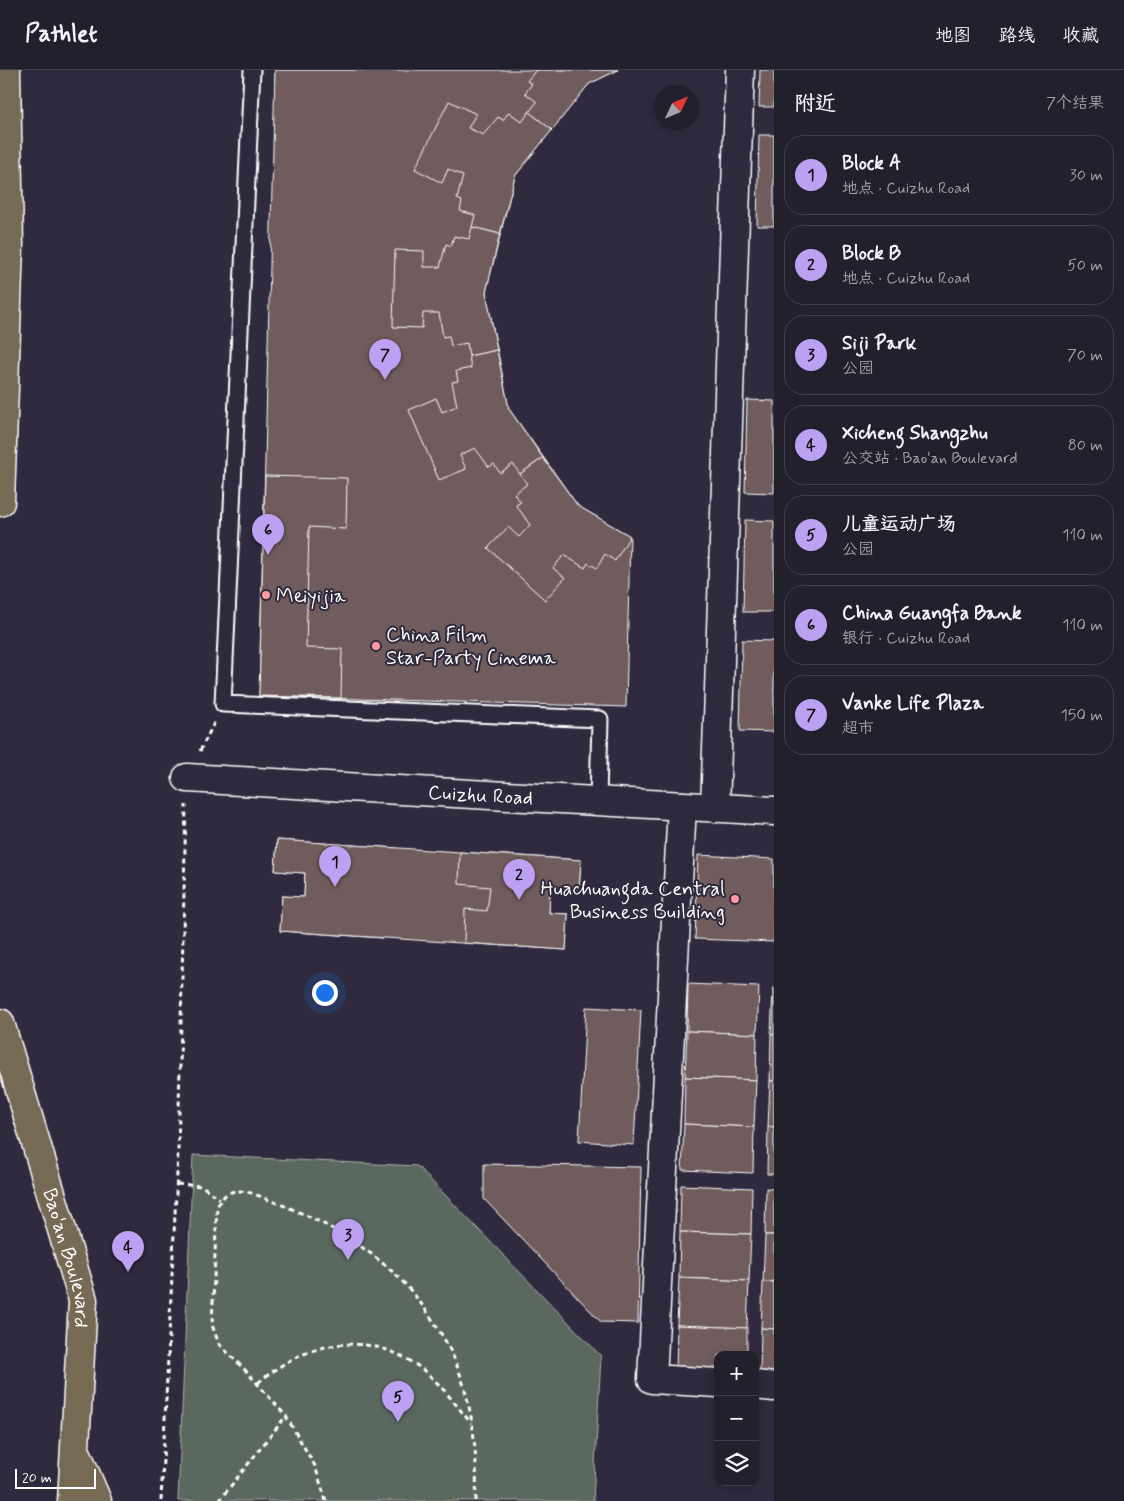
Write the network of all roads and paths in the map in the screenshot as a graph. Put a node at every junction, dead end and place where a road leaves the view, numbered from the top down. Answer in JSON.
{"nodes":[{"id":1,"x":6,"y":70,"type":"edge"},
{"id":2,"x":252,"y":70,"type":"edge"},
{"id":3,"x":740,"y":70,"type":"edge"},
{"id":4,"x":0,"y":502,"type":"edge"},
{"id":5,"x":223,"y":704,"type":"junction"},
{"id":6,"x":187,"y":778,"type":"junction"},
{"id":7,"x":598,"y":801,"type":"junction"},
{"id":8,"x":682,"y":806,"type":"junction"},
{"id":9,"x":715,"y":808,"type":"junction"},
{"id":10,"x":774,"y":811,"type":"edge"},
{"id":11,"x":0,"y":1023,"type":"edge"},
{"id":12,"x":177,"y":1184,"type":"junction"},
{"id":13,"x":220,"y":1199,"type":"junction"},
{"id":14,"x":258,"y":1383,"type":"junction"},
{"id":15,"x":714,"y":1383,"type":"edge"},
{"id":16,"x":759,"y":1385,"type":"edge"},
{"id":17,"x":774,"y":1386,"type":"edge"},
{"id":18,"x":286,"y":1416,"type":"junction"},
{"id":19,"x":472,"y":1424,"type":"junction"},
{"id":20,"x":74,"y":1446,"type":"junction"},
{"id":21,"x":72,"y":1501,"type":"edge"},
{"id":22,"x":97,"y":1501,"type":"edge"},
{"id":23,"x":161,"y":1501,"type":"edge"},
{"id":24,"x":219,"y":1501,"type":"edge"},
{"id":25,"x":326,"y":1501,"type":"edge"},
{"id":26,"x":476,"y":1501,"type":"edge"}],
"edges":[{"from":1,"to":4,"type":"main road"},
{"from":2,"to":5,"type":"lane"},
{"from":3,"to":9,"type":"street"},
{"from":5,"to":6,"type":"path"},
{"from":5,"to":7,"type":"lane"},
{"from":6,"to":7,"type":"street","name":"Cuizhu Road"},
{"from":6,"to":12,"type":"path"},
{"from":7,"to":8,"type":"street","name":"Cuizhu Road"},
{"from":8,"to":9,"type":"street","name":"Cuizhu Road"},
{"from":8,"to":15,"type":"street"},
{"from":9,"to":10,"type":"street","name":"Cuizhu Road"},
{"from":11,"to":20,"type":"main road","name":"Bao'an Boulevard"},
{"from":12,"to":13,"type":"path"},
{"from":12,"to":23,"type":"path"},
{"from":13,"to":14,"type":"path"},
{"from":13,"to":19,"type":"path"},
{"from":14,"to":18,"type":"path"},
{"from":14,"to":19,"type":"path"},
{"from":16,"to":17,"type":"street"},
{"from":18,"to":24,"type":"path"},
{"from":18,"to":25,"type":"path"},
{"from":19,"to":26,"type":"path"},
{"from":20,"to":21,"type":"main road","name":"Bao'an Boulevard"},
{"from":20,"to":22,"type":"main road"}]}
